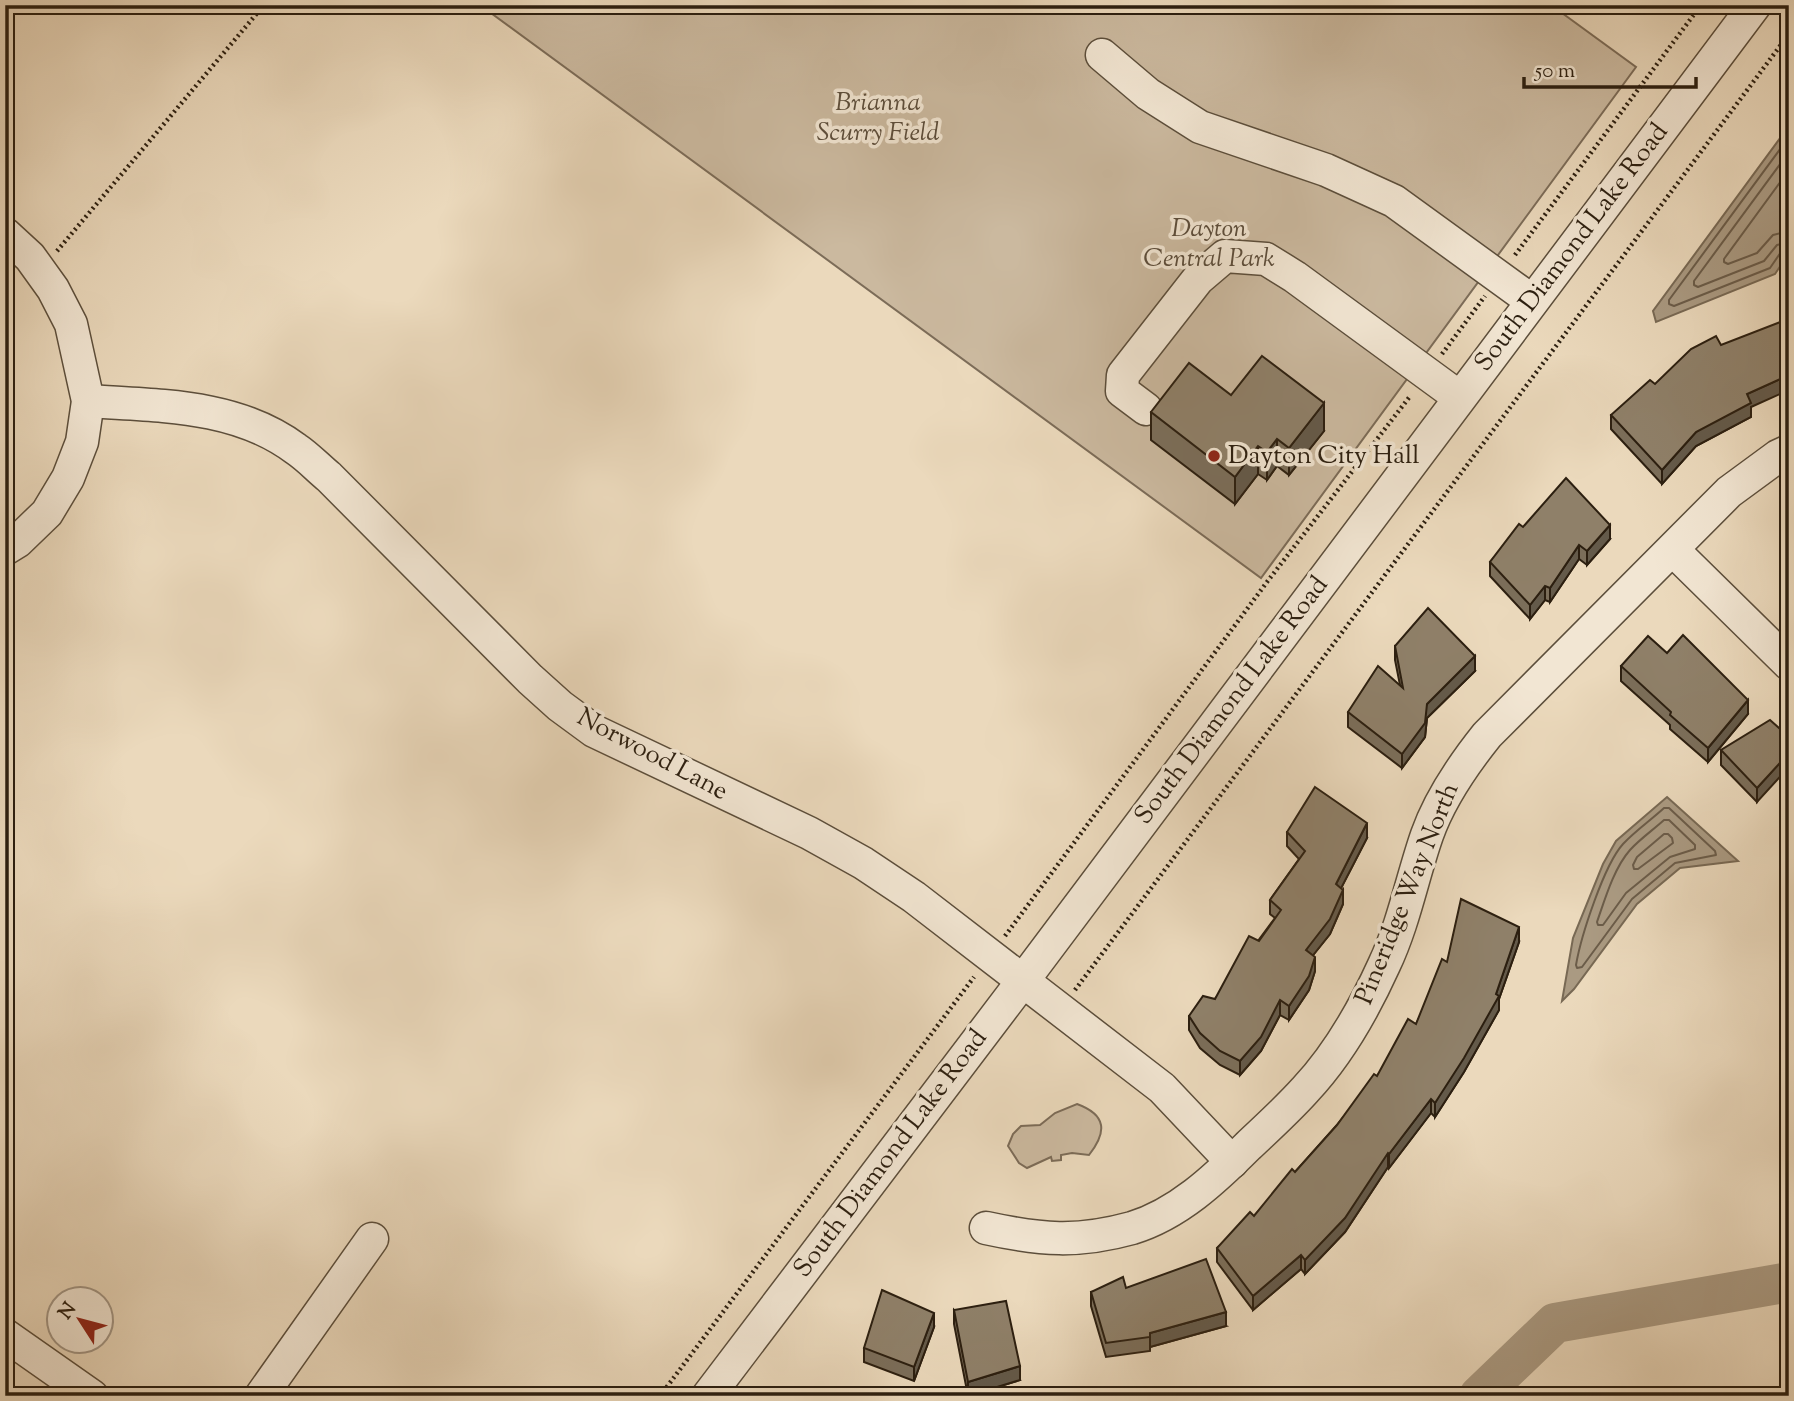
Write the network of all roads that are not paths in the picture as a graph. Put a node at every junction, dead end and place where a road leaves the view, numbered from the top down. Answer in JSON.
{"nodes":[{"id":1,"x":1755,"y":5,"type":"edge"},
{"id":2,"x":1102,"y":55,"type":"dead end"},
{"id":3,"x":5,"y":234,"type":"edge"},
{"id":4,"x":1532,"y":301,"type":"junction"},
{"id":5,"x":1459,"y":397,"type":"junction"},
{"id":6,"x":88,"y":401,"type":"junction"},
{"id":7,"x":1146,"y":409,"type":"dead end"},
{"id":8,"x":1789,"y":451,"type":"edge"},
{"id":9,"x":5,"y":549,"type":"edge"},
{"id":10,"x":1673,"y":550,"type":"junction"},
{"id":11,"x":1789,"y":664,"type":"edge"},
{"id":12,"x":1022,"y":982,"type":"junction"},
{"id":13,"x":1232,"y":1162,"type":"junction"},
{"id":14,"x":986,"y":1228,"type":"dead end"},
{"id":15,"x":372,"y":1239,"type":"dead end"},
{"id":16,"x":5,"y":1335,"type":"edge"},
{"id":17,"x":92,"y":1396,"type":"edge"},
{"id":18,"x":261,"y":1396,"type":"edge"},
{"id":19,"x":708,"y":1396,"type":"edge"}],
"edges":[{"from":1,"to":4,"type":"street","name":"South Diamond Lake Road"},
{"from":2,"to":4,"type":"street"},
{"from":3,"to":6,"type":"street"},
{"from":4,"to":5,"type":"street","name":"South Diamond Lake Road"},
{"from":5,"to":7,"type":"street"},
{"from":5,"to":12,"type":"street","name":"South Diamond Lake Road"},
{"from":6,"to":9,"type":"street"},
{"from":6,"to":12,"type":"street","name":"Norwood Lane"},
{"from":8,"to":10,"type":"street","name":"Pineridge Way North"},
{"from":10,"to":11,"type":"street"},
{"from":10,"to":13,"type":"street","name":"Pineridge Way North"},
{"from":12,"to":13,"type":"street","name":"Norwood Lane"},
{"from":12,"to":19,"type":"street","name":"South Diamond Lake Road"},
{"from":13,"to":14,"type":"street","name":"Pineridge Way North"},
{"from":15,"to":18,"type":"street"},
{"from":16,"to":17,"type":"street"}]}
